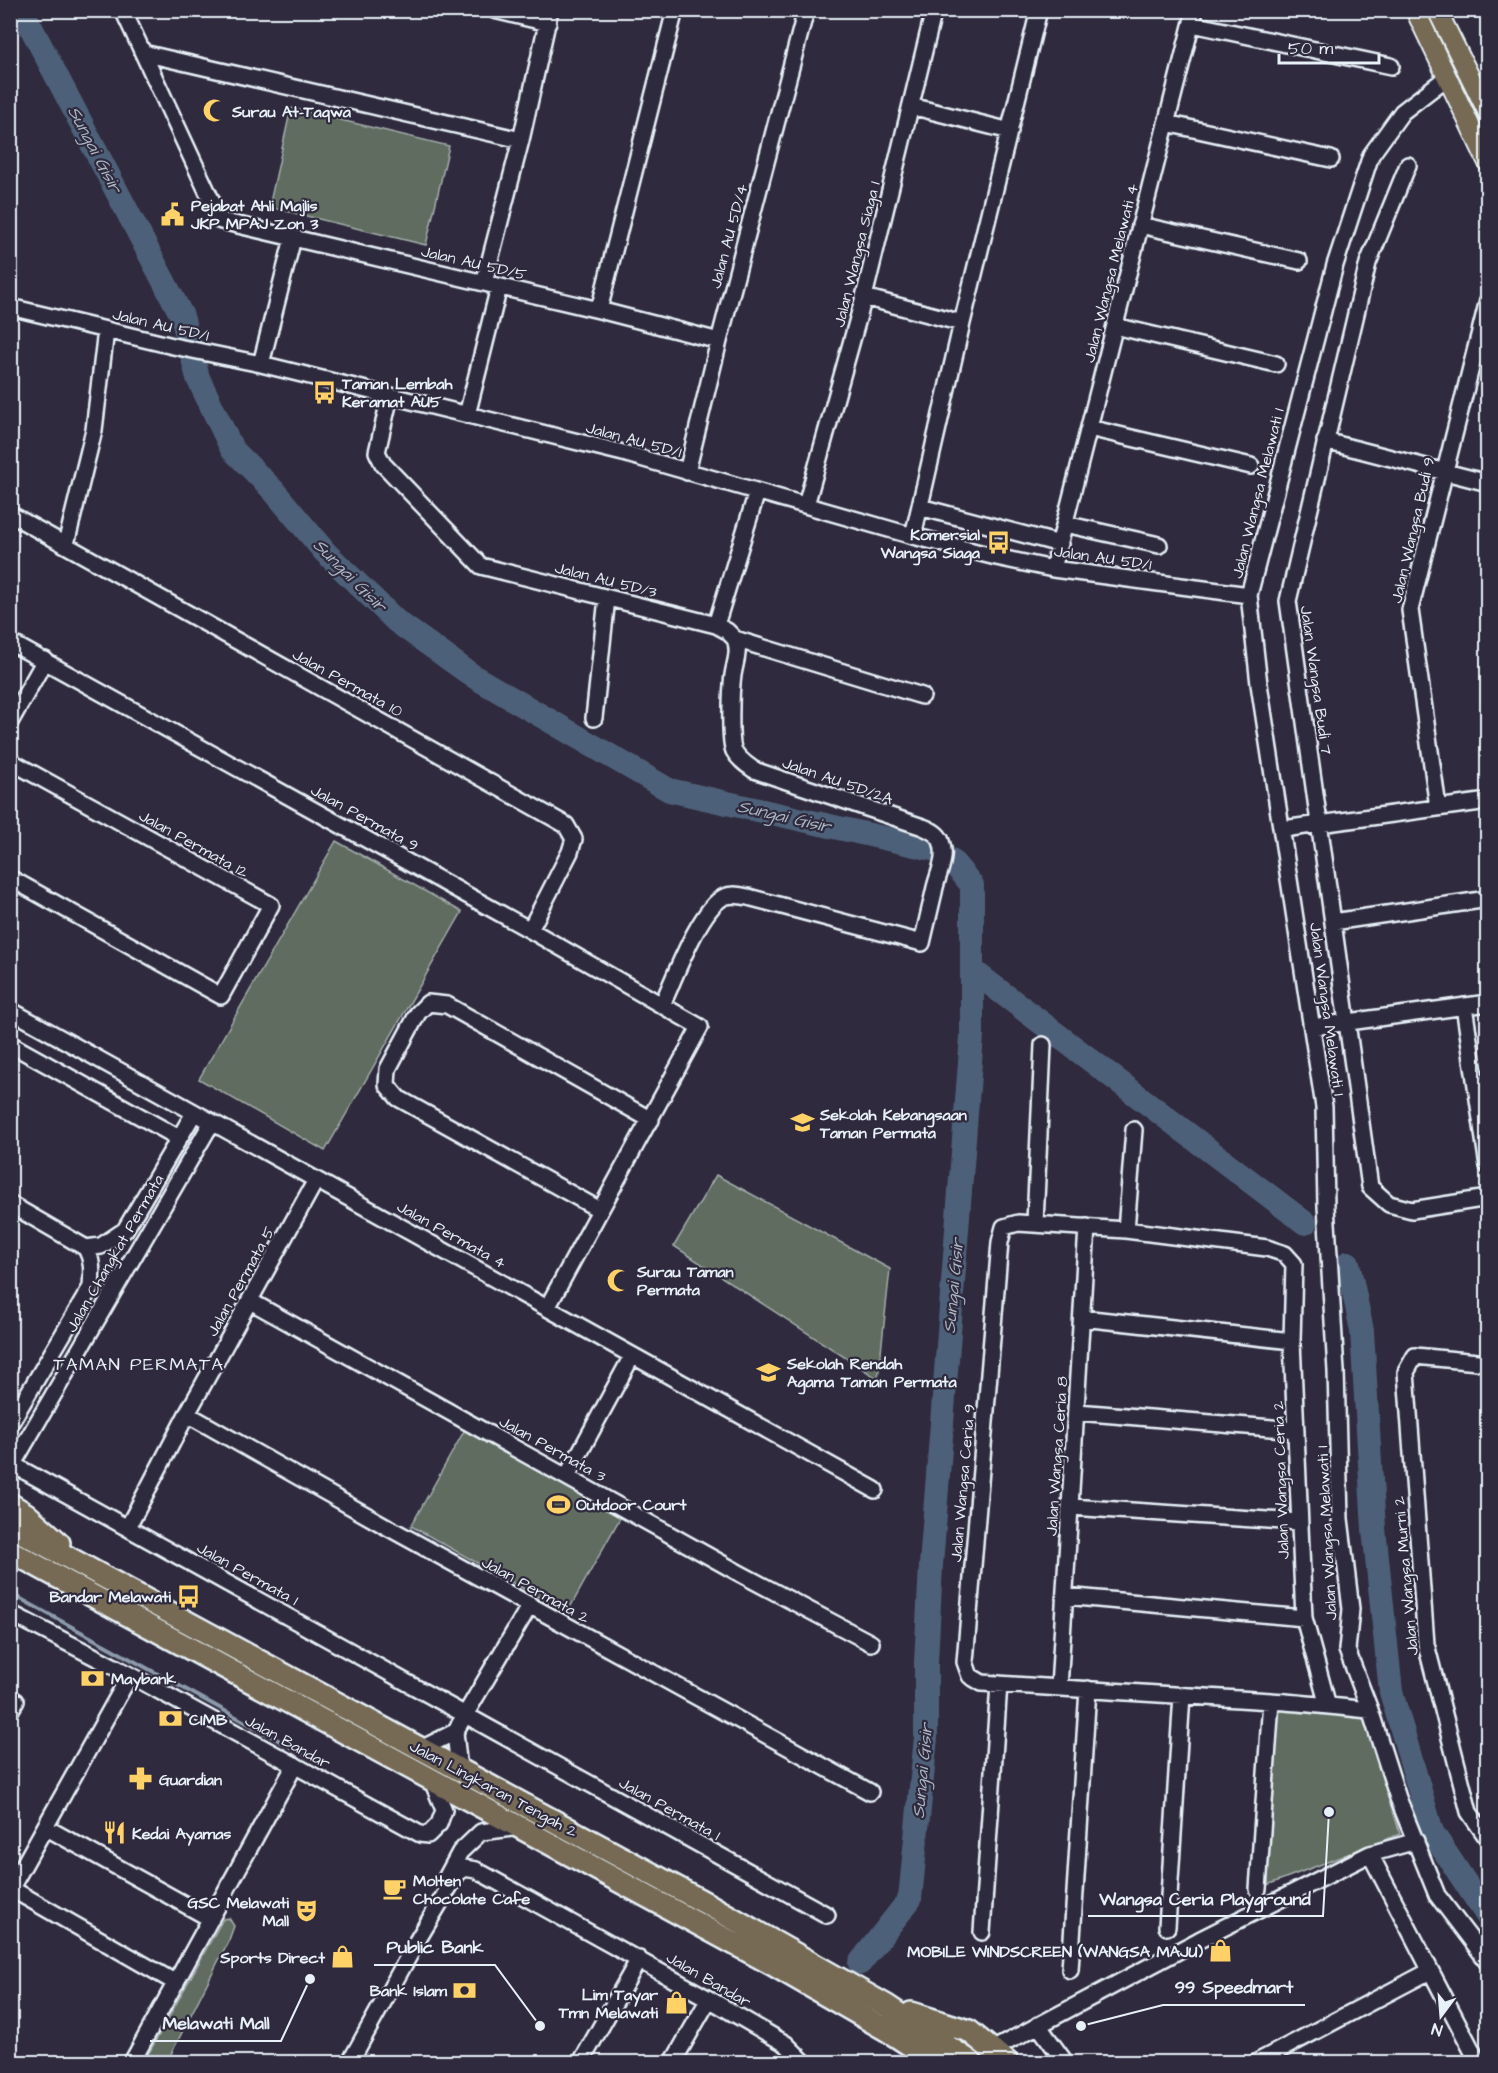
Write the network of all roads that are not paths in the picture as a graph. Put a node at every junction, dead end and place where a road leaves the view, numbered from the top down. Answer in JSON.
{"nodes":[{"id":1,"x":123,"y":10,"type":"edge"},
{"id":2,"x":494,"y":10,"type":"edge"},
{"id":3,"x":675,"y":10,"type":"edge"},
{"id":4,"x":806,"y":10,"type":"edge"},
{"id":5,"x":934,"y":10,"type":"edge"},
{"id":6,"x":1039,"y":10,"type":"edge"},
{"id":7,"x":1415,"y":10,"type":"edge"},
{"id":8,"x":1437,"y":10,"type":"edge"},
{"id":9,"x":549,"y":17,"type":"edge"},
{"id":10,"x":1193,"y":17,"type":"edge"},
{"id":11,"x":142,"y":53,"type":"junction"},
{"id":12,"x":1391,"y":66,"type":"dead end"},
{"id":13,"x":1446,"y":78,"type":"junction"},
{"id":14,"x":911,"y":106,"type":"junction"},
{"id":15,"x":1488,"y":113,"type":"edge"},
{"id":16,"x":1166,"y":123,"type":"junction"},
{"id":17,"x":1010,"y":131,"type":"junction"},
{"id":18,"x":521,"y":140,"type":"junction"},
{"id":19,"x":1330,"y":159,"type":"dead end"},
{"id":20,"x":1488,"y":163,"type":"edge"},
{"id":21,"x":1408,"y":165,"type":"dead end"},
{"id":22,"x":1140,"y":225,"type":"junction"},
{"id":23,"x":293,"y":238,"type":"junction"},
{"id":24,"x":1299,"y":261,"type":"dead end"},
{"id":25,"x":491,"y":285,"type":"junction"},
{"id":26,"x":864,"y":297,"type":"junction"},
{"id":27,"x":1488,"y":300,"type":"edge"},
{"id":28,"x":10,"y":307,"type":"edge"},
{"id":29,"x":599,"y":310,"type":"junction"},
{"id":30,"x":962,"y":323,"type":"junction"},
{"id":31,"x":1115,"y":326,"type":"junction"},
{"id":32,"x":106,"y":330,"type":"junction"},
{"id":33,"x":719,"y":340,"type":"junction"},
{"id":34,"x":1481,"y":355,"type":"edge"},
{"id":35,"x":261,"y":364,"type":"junction"},
{"id":36,"x":1276,"y":364,"type":"dead end"},
{"id":37,"x":390,"y":396,"type":"junction"},
{"id":38,"x":467,"y":415,"type":"junction"},
{"id":39,"x":1089,"y":428,"type":"junction"},
{"id":40,"x":1325,"y":441,"type":"junction"},
{"id":41,"x":1251,"y":466,"type":"dead end"},
{"id":42,"x":687,"y":471,"type":"junction"},
{"id":43,"x":1444,"y":471,"type":"junction"},
{"id":44,"x":1488,"y":483,"type":"edge"},
{"id":45,"x":757,"y":492,"type":"junction"},
{"id":46,"x":807,"y":505,"type":"junction"},
{"id":47,"x":920,"y":507,"type":"junction"},
{"id":48,"x":10,"y":514,"type":"edge"},
{"id":49,"x":1065,"y":524,"type":"junction"},
{"id":50,"x":913,"y":536,"type":"junction"},
{"id":51,"x":66,"y":544,"type":"junction"},
{"id":52,"x":1060,"y":544,"type":"junction"},
{"id":53,"x":1159,"y":544,"type":"dead end"},
{"id":54,"x":1053,"y":569,"type":"junction"},
{"id":55,"x":1249,"y":595,"type":"junction"},
{"id":56,"x":607,"y":598,"type":"junction"},
{"id":57,"x":716,"y":625,"type":"junction"},
{"id":58,"x":735,"y":639,"type":"junction"},
{"id":59,"x":10,"y":642,"type":"edge"},
{"id":60,"x":45,"y":660,"type":"junction"},
{"id":61,"x":922,"y":696,"type":"dead end"},
{"id":62,"x":594,"y":718,"type":"dead end"},
{"id":63,"x":10,"y":722,"type":"edge"},
{"id":64,"x":10,"y":761,"type":"edge"},
{"id":65,"x":1488,"y":801,"type":"edge"},
{"id":66,"x":1438,"y":807,"type":"junction"},
{"id":67,"x":1318,"y":824,"type":"junction"},
{"id":68,"x":1283,"y":829,"type":"junction"},
{"id":69,"x":10,"y":878,"type":"edge"},
{"id":70,"x":1488,"y":899,"type":"edge"},
{"id":71,"x":1333,"y":922,"type":"junction"},
{"id":72,"x":530,"y":930,"type":"junction"},
{"id":73,"x":1488,"y":1003,"type":"edge"},
{"id":74,"x":662,"y":1005,"type":"junction"},
{"id":75,"x":1464,"y":1006,"type":"junction"},
{"id":76,"x":10,"y":1010,"type":"edge"},
{"id":77,"x":1346,"y":1023,"type":"junction"},
{"id":78,"x":1312,"y":1028,"type":"junction"},
{"id":79,"x":10,"y":1044,"type":"edge"},
{"id":80,"x":1043,"y":1045,"type":"dead end"},
{"id":81,"x":1482,"y":1098,"type":"edge"},
{"id":82,"x":194,"y":1113,"type":"junction"},
{"id":83,"x":651,"y":1120,"type":"junction"},
{"id":84,"x":212,"y":1122,"type":"junction"},
{"id":85,"x":1134,"y":1130,"type":"dead end"},
{"id":86,"x":179,"y":1138,"type":"junction"},
{"id":87,"x":1488,"y":1166,"type":"edge"},
{"id":88,"x":316,"y":1180,"type":"junction"},
{"id":89,"x":1488,"y":1198,"type":"edge"},
{"id":90,"x":10,"y":1204,"type":"edge"},
{"id":91,"x":600,"y":1210,"type":"junction"},
{"id":92,"x":1035,"y":1223,"type":"junction"},
{"id":93,"x":1087,"y":1227,"type":"junction"},
{"id":94,"x":1126,"y":1230,"type":"junction"},
{"id":95,"x":86,"y":1248,"type":"junction"},
{"id":96,"x":250,"y":1300,"type":"junction"},
{"id":97,"x":547,"y":1308,"type":"junction"},
{"id":98,"x":1082,"y":1318,"type":"junction"},
{"id":99,"x":1292,"y":1341,"type":"junction"},
{"id":100,"x":632,"y":1356,"type":"junction"},
{"id":101,"x":1488,"y":1363,"type":"edge"},
{"id":102,"x":1077,"y":1412,"type":"junction"},
{"id":103,"x":187,"y":1414,"type":"junction"},
{"id":104,"x":10,"y":1424,"type":"edge"},
{"id":105,"x":1296,"y":1430,"type":"junction"},
{"id":106,"x":12,"y":1463,"type":"edge"},
{"id":107,"x":567,"y":1476,"type":"junction"},
{"id":108,"x":875,"y":1490,"type":"dead end"},
{"id":109,"x":10,"y":1504,"type":"edge"},
{"id":110,"x":1071,"y":1507,"type":"junction"},
{"id":111,"x":1299,"y":1522,"type":"junction"},
{"id":112,"x":10,"y":1526,"type":"edge"},
{"id":113,"x":128,"y":1527,"type":"junction"},
{"id":114,"x":10,"y":1551,"type":"edge"},
{"id":115,"x":86,"y":1567,"type":"junction"},
{"id":116,"x":1065,"y":1596,"type":"junction"},
{"id":117,"x":530,"y":1605,"type":"junction"},
{"id":118,"x":10,"y":1612,"type":"edge"},
{"id":119,"x":1304,"y":1618,"type":"junction"},
{"id":120,"x":871,"y":1643,"type":"dead end"},
{"id":121,"x":130,"y":1675,"type":"junction"},
{"id":122,"x":999,"y":1684,"type":"junction"},
{"id":123,"x":1059,"y":1688,"type":"junction"},
{"id":124,"x":1088,"y":1689,"type":"junction"},
{"id":125,"x":1182,"y":1695,"type":"junction"},
{"id":126,"x":10,"y":1698,"type":"edge"},
{"id":127,"x":1271,"y":1701,"type":"junction"},
{"id":128,"x":1328,"y":1706,"type":"junction"},
{"id":129,"x":1370,"y":1710,"type":"junction"},
{"id":130,"x":10,"y":1711,"type":"edge"},
{"id":131,"x":465,"y":1715,"type":"junction"},
{"id":132,"x":455,"y":1731,"type":"junction"},
{"id":133,"x":421,"y":1749,"type":"junction"},
{"id":134,"x":295,"y":1765,"type":"junction"},
{"id":135,"x":459,"y":1769,"type":"junction"},
{"id":136,"x":431,"y":1778,"type":"junction"},
{"id":137,"x":870,"y":1792,"type":"dead end"},
{"id":138,"x":45,"y":1827,"type":"junction"},
{"id":139,"x":520,"y":1827,"type":"junction"},
{"id":140,"x":1488,"y":1839,"type":"edge"},
{"id":141,"x":471,"y":1841,"type":"junction"},
{"id":142,"x":1416,"y":1841,"type":"junction"},
{"id":143,"x":1370,"y":1854,"type":"junction"},
{"id":144,"x":470,"y":1869,"type":"junction"},
{"id":145,"x":11,"y":1888,"type":"edge"},
{"id":146,"x":1258,"y":1889,"type":"dead end"},
{"id":147,"x":827,"y":1915,"type":"dead end"},
{"id":148,"x":211,"y":1919,"type":"junction"},
{"id":149,"x":1167,"y":1927,"type":"dead end"},
{"id":150,"x":982,"y":1932,"type":"dead end"},
{"id":151,"x":417,"y":1941,"type":"junction"},
{"id":152,"x":639,"y":1959,"type":"junction"},
{"id":153,"x":1488,"y":1962,"type":"edge"},
{"id":154,"x":1071,"y":1970,"type":"dead end"},
{"id":155,"x":1430,"y":1971,"type":"junction"},
{"id":156,"x":176,"y":1983,"type":"junction"},
{"id":157,"x":709,"y":1999,"type":"junction"},
{"id":158,"x":887,"y":2006,"type":"junction"},
{"id":159,"x":1038,"y":2025,"type":"junction"},
{"id":160,"x":888,"y":2031,"type":"junction"},
{"id":161,"x":1000,"y":2056,"type":"edge"},
{"id":162,"x":132,"y":2062,"type":"edge"},
{"id":163,"x":350,"y":2062,"type":"edge"},
{"id":164,"x":581,"y":2062,"type":"edge"},
{"id":165,"x":673,"y":2062,"type":"edge"},
{"id":166,"x":804,"y":2062,"type":"edge"},
{"id":167,"x":911,"y":2062,"type":"edge"},
{"id":168,"x":936,"y":2062,"type":"edge"},
{"id":169,"x":971,"y":2062,"type":"edge"},
{"id":170,"x":1065,"y":2062,"type":"edge"},
{"id":171,"x":1257,"y":2062,"type":"edge"},
{"id":172,"x":1478,"y":2062,"type":"edge"}],
"edges":[{"from":1,"to":11,"type":"street"},
{"from":2,"to":9,"type":"street"},
{"from":3,"to":29,"type":"street"},
{"from":4,"to":33,"type":"street","name":"Jalan AU 5D/4"},
{"from":5,"to":14,"type":"street","name":"Jalan Wangsa Siaga 1"},
{"from":6,"to":17,"type":"street"},
{"from":7,"to":13,"type":"main road"},
{"from":8,"to":15,"type":"main road"},
{"from":9,"to":18,"type":"street"},
{"from":10,"to":12,"type":"street"},
{"from":10,"to":16,"type":"street","name":"Jalan Wangsa Melawati 4"},
{"from":11,"to":18,"type":"street"},
{"from":11,"to":23,"type":"street","name":"Jalan AU 5D/5"},
{"from":13,"to":20,"type":"main road"},
{"from":13,"to":55,"type":"street","name":"Jalan Wangsa Melawati 1"},
{"from":14,"to":17,"type":"street"},
{"from":14,"to":26,"type":"street","name":"Jalan Wangsa Siaga 1"},
{"from":16,"to":19,"type":"street"},
{"from":16,"to":22,"type":"street","name":"Jalan Wangsa Melawati 4"},
{"from":17,"to":30,"type":"street"},
{"from":18,"to":25,"type":"street"},
{"from":21,"to":40,"type":"street","name":"Jalan Wangsa Budi 7"},
{"from":22,"to":24,"type":"street"},
{"from":22,"to":31,"type":"street","name":"Jalan Wangsa Melawati 4"},
{"from":23,"to":25,"type":"street","name":"Jalan AU 5D/5"},
{"from":23,"to":35,"type":"street"},
{"from":25,"to":29,"type":"street","name":"Jalan AU 5D/5"},
{"from":25,"to":38,"type":"street"},
{"from":26,"to":30,"type":"street"},
{"from":26,"to":46,"type":"street","name":"Jalan Wangsa Siaga 1"},
{"from":27,"to":34,"type":"street","name":"Jalan Wangsa Budi 9"},
{"from":28,"to":32,"type":"street","name":"Jalan AU 5D/1"},
{"from":29,"to":33,"type":"street","name":"Jalan AU 5D/5"},
{"from":30,"to":47,"type":"street"},
{"from":31,"to":36,"type":"street"},
{"from":31,"to":39,"type":"street","name":"Jalan Wangsa Melawati 4"},
{"from":32,"to":35,"type":"street","name":"Jalan AU 5D/1"},
{"from":32,"to":51,"type":"street"},
{"from":33,"to":42,"type":"street","name":"Jalan AU 5D/4"},
{"from":34,"to":43,"type":"street","name":"Jalan Wangsa Budi 9"},
{"from":35,"to":37,"type":"street","name":"Jalan AU 5D/1"},
{"from":37,"to":38,"type":"street","name":"Jalan AU 5D/1"},
{"from":37,"to":56,"type":"street","name":"Jalan AU 5D/3"},
{"from":38,"to":42,"type":"street","name":"Jalan AU 5D/1"},
{"from":39,"to":41,"type":"street"},
{"from":39,"to":49,"type":"street","name":"Jalan Wangsa Melawati 4"},
{"from":40,"to":43,"type":"street"},
{"from":40,"to":67,"type":"street","name":"Jalan Wangsa Budi 7"},
{"from":42,"to":45,"type":"street","name":"Jalan AU 5D/1"},
{"from":43,"to":44,"type":"street"},
{"from":43,"to":66,"type":"street","name":"Jalan Wangsa Budi 9"},
{"from":45,"to":46,"type":"street","name":"Jalan AU 5D/1"},
{"from":45,"to":57,"type":"street"},
{"from":46,"to":50,"type":"street","name":"Jalan AU 5D/1"},
{"from":47,"to":50,"type":"street"},
{"from":47,"to":52,"type":"street"},
{"from":48,"to":51,"type":"street","name":"Jalan Permata 10"},
{"from":49,"to":52,"type":"street","name":"Jalan Wangsa Melawati 4"},
{"from":49,"to":53,"type":"street"},
{"from":50,"to":54,"type":"street","name":"Jalan AU 5D/1"},
{"from":51,"to":72,"type":"street","name":"Jalan Permata 10"},
{"from":52,"to":54,"type":"street","name":"Jalan Wangsa Melawati 4"},
{"from":54,"to":55,"type":"street","name":"Jalan AU 5D/1"},
{"from":55,"to":68,"type":"street","name":"Jalan Wangsa Melawati 1"},
{"from":56,"to":57,"type":"street","name":"Jalan AU 5D/3"},
{"from":56,"to":62,"type":"street"},
{"from":57,"to":58,"type":"street","name":"Jalan AU 5D/3"},
{"from":58,"to":61,"type":"street","name":"Jalan AU 5D/3"},
{"from":58,"to":74,"type":"street","name":"Jalan AU 5D/2A"},
{"from":59,"to":60,"type":"street","name":"Jalan Permata 9"},
{"from":60,"to":63,"type":"street"},
{"from":60,"to":72,"type":"street","name":"Jalan Permata 9"},
{"from":64,"to":69,"type":"street","name":"Jalan Permata 12"},
{"from":65,"to":66,"type":"street"},
{"from":66,"to":67,"type":"street"},
{"from":67,"to":68,"type":"street"},
{"from":67,"to":71,"type":"street","name":"Jalan Wangsa Budi 7"},
{"from":68,"to":78,"type":"street","name":"Jalan Wangsa Melawati 1"},
{"from":70,"to":71,"type":"street"},
{"from":71,"to":77,"type":"street","name":"Jalan Wangsa Budi 7"},
{"from":72,"to":74,"type":"street","name":"Jalan Permata 9"},
{"from":73,"to":75,"type":"street"},
{"from":74,"to":83,"type":"street","name":"Jalan Permata 9"},
{"from":75,"to":77,"type":"street"},
{"from":75,"to":81,"type":"street"},
{"from":76,"to":82,"type":"street","name":"Jalan Permata 4"},
{"from":77,"to":78,"type":"street"},
{"from":77,"to":89,"type":"street","name":"Jalan Wangsa Budi 7"},
{"from":78,"to":129,"type":"street","name":"Jalan Wangsa Melawati 1"},
{"from":79,"to":86,"type":"street"},
{"from":80,"to":92,"type":"street"},
{"from":81,"to":87,"type":"street"},
{"from":82,"to":84,"type":"street","name":"Jalan Permata 4"},
{"from":82,"to":86,"type":"street","name":"Jalan Changkat Permata"},
{"from":83,"to":91,"type":"street"},
{"from":83,"to":91,"type":"street"},
{"from":84,"to":88,"type":"street","name":"Jalan Permata 4"},
{"from":84,"to":106,"type":"street","name":"Jalan Changkat Permata"},
{"from":85,"to":94,"type":"street"},
{"from":86,"to":95,"type":"street","name":"Jalan Changkat Permata"},
{"from":88,"to":96,"type":"street","name":"Jalan Permata 5"},
{"from":88,"to":97,"type":"street","name":"Jalan Permata 4"},
{"from":90,"to":95,"type":"street"},
{"from":91,"to":97,"type":"street"},
{"from":92,"to":93,"type":"street"},
{"from":92,"to":122,"type":"street","name":"Jalan Wangsa Ceria 9"},
{"from":93,"to":94,"type":"street"},
{"from":93,"to":98,"type":"street","name":"Jalan Wangsa Ceria 8"},
{"from":94,"to":99,"type":"street","name":"Jalan Wangsa Ceria 2"},
{"from":95,"to":104,"type":"street","name":"Jalan Changkat Permata"},
{"from":96,"to":103,"type":"street","name":"Jalan Permata 5"},
{"from":96,"to":107,"type":"street","name":"Jalan Permata 3"},
{"from":97,"to":100,"type":"street","name":"Jalan Permata 4"},
{"from":98,"to":99,"type":"street"},
{"from":98,"to":102,"type":"street","name":"Jalan Wangsa Ceria 8"},
{"from":99,"to":105,"type":"street","name":"Jalan Wangsa Ceria 2"},
{"from":100,"to":107,"type":"street"},
{"from":100,"to":108,"type":"street","name":"Jalan Permata 4"},
{"from":101,"to":140,"type":"street","name":"Jalan Wangsa Murni 2"},
{"from":102,"to":105,"type":"street"},
{"from":102,"to":110,"type":"street","name":"Jalan Wangsa Ceria 8"},
{"from":103,"to":113,"type":"street","name":"Jalan Permata 5"},
{"from":103,"to":117,"type":"street","name":"Jalan Permata 2"},
{"from":105,"to":111,"type":"street","name":"Jalan Wangsa Ceria 2"},
{"from":106,"to":113,"type":"street","name":"Jalan Permata 1"},
{"from":107,"to":120,"type":"street","name":"Jalan Permata 3"},
{"from":109,"to":115,"type":"highway"},
{"from":110,"to":111,"type":"street"},
{"from":110,"to":116,"type":"street","name":"Jalan Wangsa Ceria 8"},
{"from":111,"to":119,"type":"street","name":"Jalan Wangsa Ceria 2"},
{"from":112,"to":115,"type":"highway","name":"Jalan Lingkaran Tengah 2"},
{"from":113,"to":131,"type":"street","name":"Jalan Permata 1"},
{"from":114,"to":136,"type":"highway","name":"Jalan Lingkaran Tengah 2"},
{"from":115,"to":133,"type":"highway","name":"Jalan Lingkaran Tengah 2"},
{"from":116,"to":119,"type":"street"},
{"from":116,"to":123,"type":"street","name":"Jalan Wangsa Ceria 8"},
{"from":117,"to":131,"type":"street"},
{"from":117,"to":137,"type":"street","name":"Jalan Permata 2"},
{"from":118,"to":121,"type":"street","name":"Jalan Bandar"},
{"from":119,"to":128,"type":"street","name":"Jalan Wangsa Ceria 2"},
{"from":121,"to":134,"type":"street","name":"Jalan Bandar"},
{"from":121,"to":138,"type":"street"},
{"from":122,"to":123,"type":"street"},
{"from":122,"to":150,"type":"street"},
{"from":123,"to":124,"type":"street"},
{"from":124,"to":125,"type":"street"},
{"from":124,"to":154,"type":"street"},
{"from":125,"to":127,"type":"street"},
{"from":125,"to":149,"type":"street"},
{"from":126,"to":130,"type":"street"},
{"from":127,"to":128,"type":"street"},
{"from":127,"to":146,"type":"street"},
{"from":128,"to":129,"type":"street"},
{"from":129,"to":142,"type":"street","name":"Jalan Wangsa Melawati 1"},
{"from":131,"to":132,"type":"street"},
{"from":131,"to":147,"type":"street","name":"Jalan Permata 1"},
{"from":132,"to":133,"type":"street"},
{"from":132,"to":135,"type":"street"},
{"from":133,"to":135,"type":"highway","name":"Jalan Lingkaran Tengah 2"},
{"from":134,"to":136,"type":"street","name":"Jalan Bandar"},
{"from":134,"to":148,"type":"street"},
{"from":135,"to":158,"type":"highway","name":"Jalan Lingkaran Tengah 2"},
{"from":136,"to":139,"type":"highway","name":"Jalan Lingkaran Tengah 2"},
{"from":138,"to":145,"type":"street"},
{"from":138,"to":148,"type":"street"},
{"from":139,"to":141,"type":"street"},
{"from":139,"to":160,"type":"highway","name":"Jalan Lingkaran Tengah 2"},
{"from":141,"to":144,"type":"street"},
{"from":141,"to":151,"type":"street"},
{"from":142,"to":143,"type":"street"},
{"from":142,"to":153,"type":"street","name":"Jalan Wangsa Melawati 1"},
{"from":143,"to":155,"type":"street"},
{"from":143,"to":159,"type":"street"},
{"from":144,"to":151,"type":"street"},
{"from":144,"to":152,"type":"street","name":"Jalan Bandar"},
{"from":145,"to":156,"type":"street"},
{"from":148,"to":156,"type":"street"},
{"from":151,"to":163,"type":"street"},
{"from":152,"to":157,"type":"street","name":"Jalan Bandar"},
{"from":152,"to":164,"type":"street"},
{"from":155,"to":171,"type":"street"},
{"from":155,"to":172,"type":"street"},
{"from":156,"to":162,"type":"street"},
{"from":157,"to":165,"type":"street"},
{"from":157,"to":166,"type":"street","name":"Jalan Bandar"},
{"from":158,"to":161,"type":"highway"},
{"from":158,"to":169,"type":"highway","name":"Jalan Lingkaran Tengah 2"},
{"from":159,"to":161,"type":"street"},
{"from":159,"to":170,"type":"street"},
{"from":160,"to":167,"type":"highway"},
{"from":160,"to":168,"type":"highway","name":"Jalan Lingkaran Tengah 2"}]}
